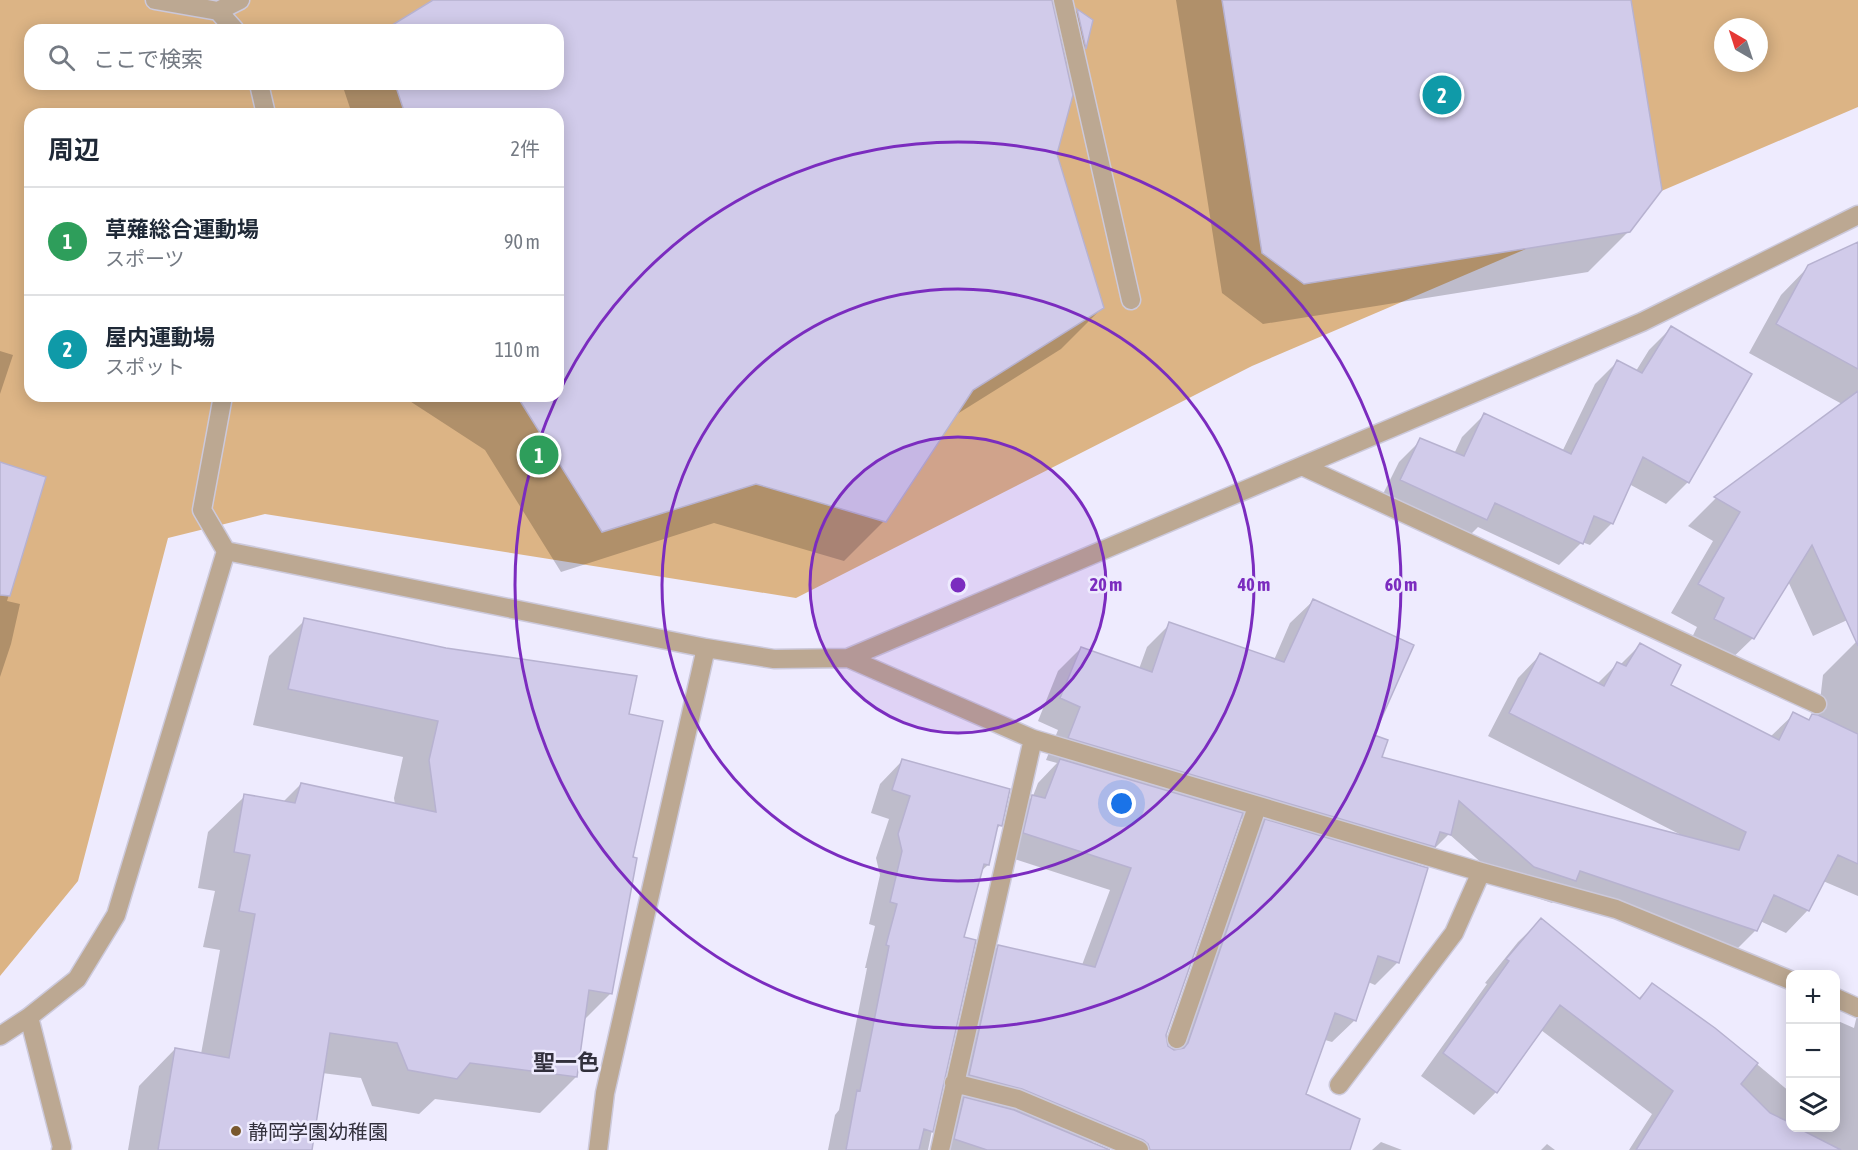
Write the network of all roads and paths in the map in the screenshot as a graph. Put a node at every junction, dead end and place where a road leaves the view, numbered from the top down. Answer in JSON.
{"nodes":[{"id":1,"x":155,"y":0,"type":"edge"},
{"id":2,"x":240,"y":0,"type":"edge"},
{"id":3,"x":1064,"y":0,"type":"edge"},
{"id":4,"x":218,"y":10,"type":"junction"},
{"id":5,"x":230,"y":24,"type":"edge"},
{"id":6,"x":260,"y":90,"type":"edge"},
{"id":7,"x":265,"y":108,"type":"edge"},
{"id":8,"x":1858,"y":215,"type":"edge"},
{"id":9,"x":1131,"y":300,"type":"dead end"},
{"id":10,"x":222,"y":402,"type":"edge"},
{"id":11,"x":1302,"y":466,"type":"junction"},
{"id":12,"x":226,"y":551,"type":"junction"},
{"id":13,"x":706,"y":648,"type":"junction"},
{"id":14,"x":848,"y":658,"type":"junction"},
{"id":15,"x":1817,"y":704,"type":"dead end"},
{"id":16,"x":1033,"y":739,"type":"junction"},
{"id":17,"x":1257,"y":807,"type":"junction"},
{"id":18,"x":1481,"y":872,"type":"junction"},
{"id":19,"x":1786,"y":978,"type":"edge"},
{"id":20,"x":1840,"y":1000,"type":"edge"},
{"id":21,"x":1858,"y":1008,"type":"edge"},
{"id":22,"x":29,"y":1017,"type":"junction"},
{"id":23,"x":0,"y":1036,"type":"edge"},
{"id":24,"x":1178,"y":1039,"type":"dead end"},
{"id":25,"x":954,"y":1083,"type":"junction"},
{"id":26,"x":1339,"y":1085,"type":"dead end"},
{"id":27,"x":61,"y":1150,"type":"edge"},
{"id":28,"x":598,"y":1150,"type":"edge"},
{"id":29,"x":940,"y":1150,"type":"edge"},
{"id":30,"x":1139,"y":1150,"type":"edge"}],
"edges":[{"from":1,"to":4,"type":"street"},
{"from":2,"to":4,"type":"street"},
{"from":3,"to":9,"type":"street"},
{"from":4,"to":5,"type":"street"},
{"from":6,"to":7,"type":"street"},
{"from":8,"to":11,"type":"street"},
{"from":10,"to":12,"type":"street"},
{"from":11,"to":14,"type":"street"},
{"from":11,"to":15,"type":"street"},
{"from":12,"to":13,"type":"street"},
{"from":12,"to":22,"type":"street"},
{"from":13,"to":14,"type":"street"},
{"from":13,"to":28,"type":"street"},
{"from":14,"to":16,"type":"street"},
{"from":16,"to":17,"type":"street"},
{"from":16,"to":25,"type":"street"},
{"from":17,"to":18,"type":"street"},
{"from":17,"to":24,"type":"street"},
{"from":18,"to":19,"type":"street"},
{"from":18,"to":26,"type":"street"},
{"from":20,"to":21,"type":"street"},
{"from":22,"to":23,"type":"street"},
{"from":22,"to":27,"type":"street"},
{"from":25,"to":29,"type":"street"},
{"from":25,"to":30,"type":"street"}]}
